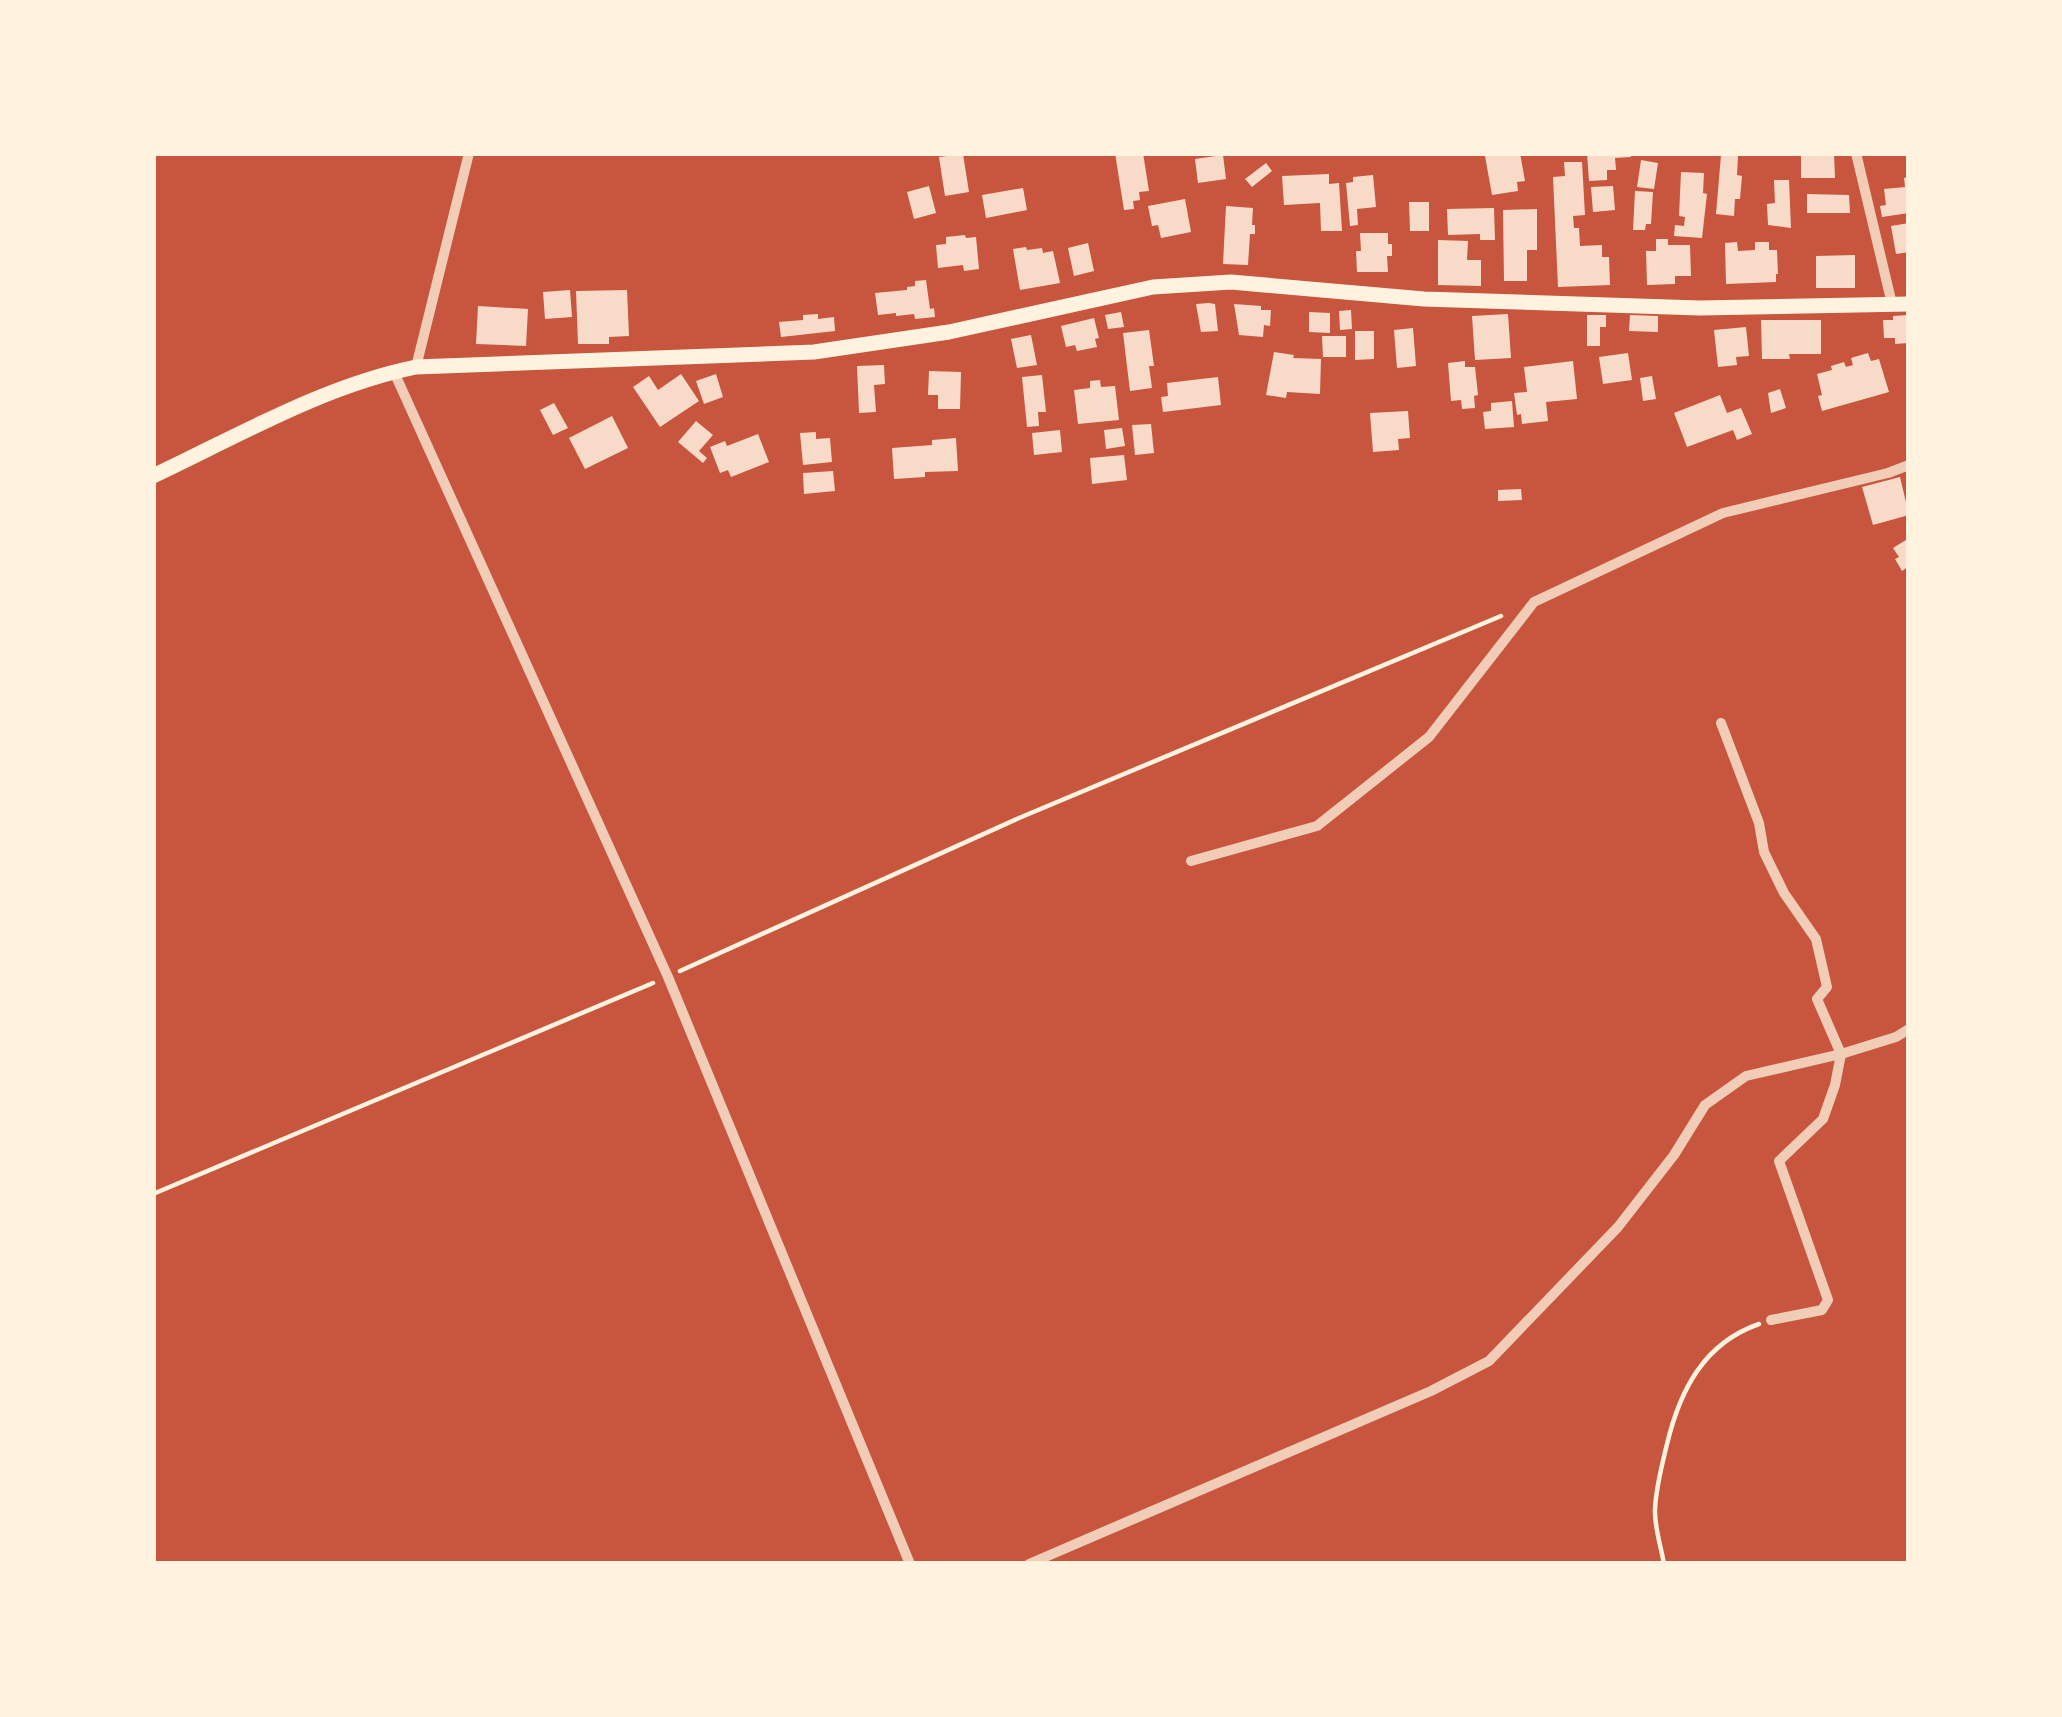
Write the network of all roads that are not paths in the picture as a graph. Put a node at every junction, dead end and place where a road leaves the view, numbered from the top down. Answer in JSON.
{"nodes":[{"id":1,"x":470,"y":153,"type":"edge"},
{"id":2,"x":1856,"y":153,"type":"edge"},
{"id":3,"x":1900,"y":304,"type":"edge"},
{"id":4,"x":416,"y":368,"type":"junction"},
{"id":5,"x":394,"y":372,"type":"junction"},
{"id":6,"x":1909,"y":465,"type":"edge"},
{"id":7,"x":153,"y":476,"type":"edge"},
{"id":8,"x":1721,"y":723,"type":"dead end"},
{"id":9,"x":1191,"y":861,"type":"dead end"},
{"id":10,"x":1909,"y":1029,"type":"edge"},
{"id":11,"x":1841,"y":1054,"type":"junction"},
{"id":12,"x":1771,"y":1320,"type":"road end"},
{"id":13,"x":910,"y":1564,"type":"edge"},
{"id":14,"x":1029,"y":1564,"type":"edge"}],
"edges":[{"from":1,"to":4,"type":"street"},
{"from":2,"to":3,"type":"street"},
{"from":3,"to":4,"type":"main road"},
{"from":4,"to":5,"type":"main road"},
{"from":5,"to":7,"type":"main road"},
{"from":5,"to":13,"type":"street"},
{"from":6,"to":9,"type":"street"},
{"from":8,"to":11,"type":"street"},
{"from":10,"to":11,"type":"street"},
{"from":11,"to":12,"type":"street"},
{"from":11,"to":14,"type":"street"}]}
